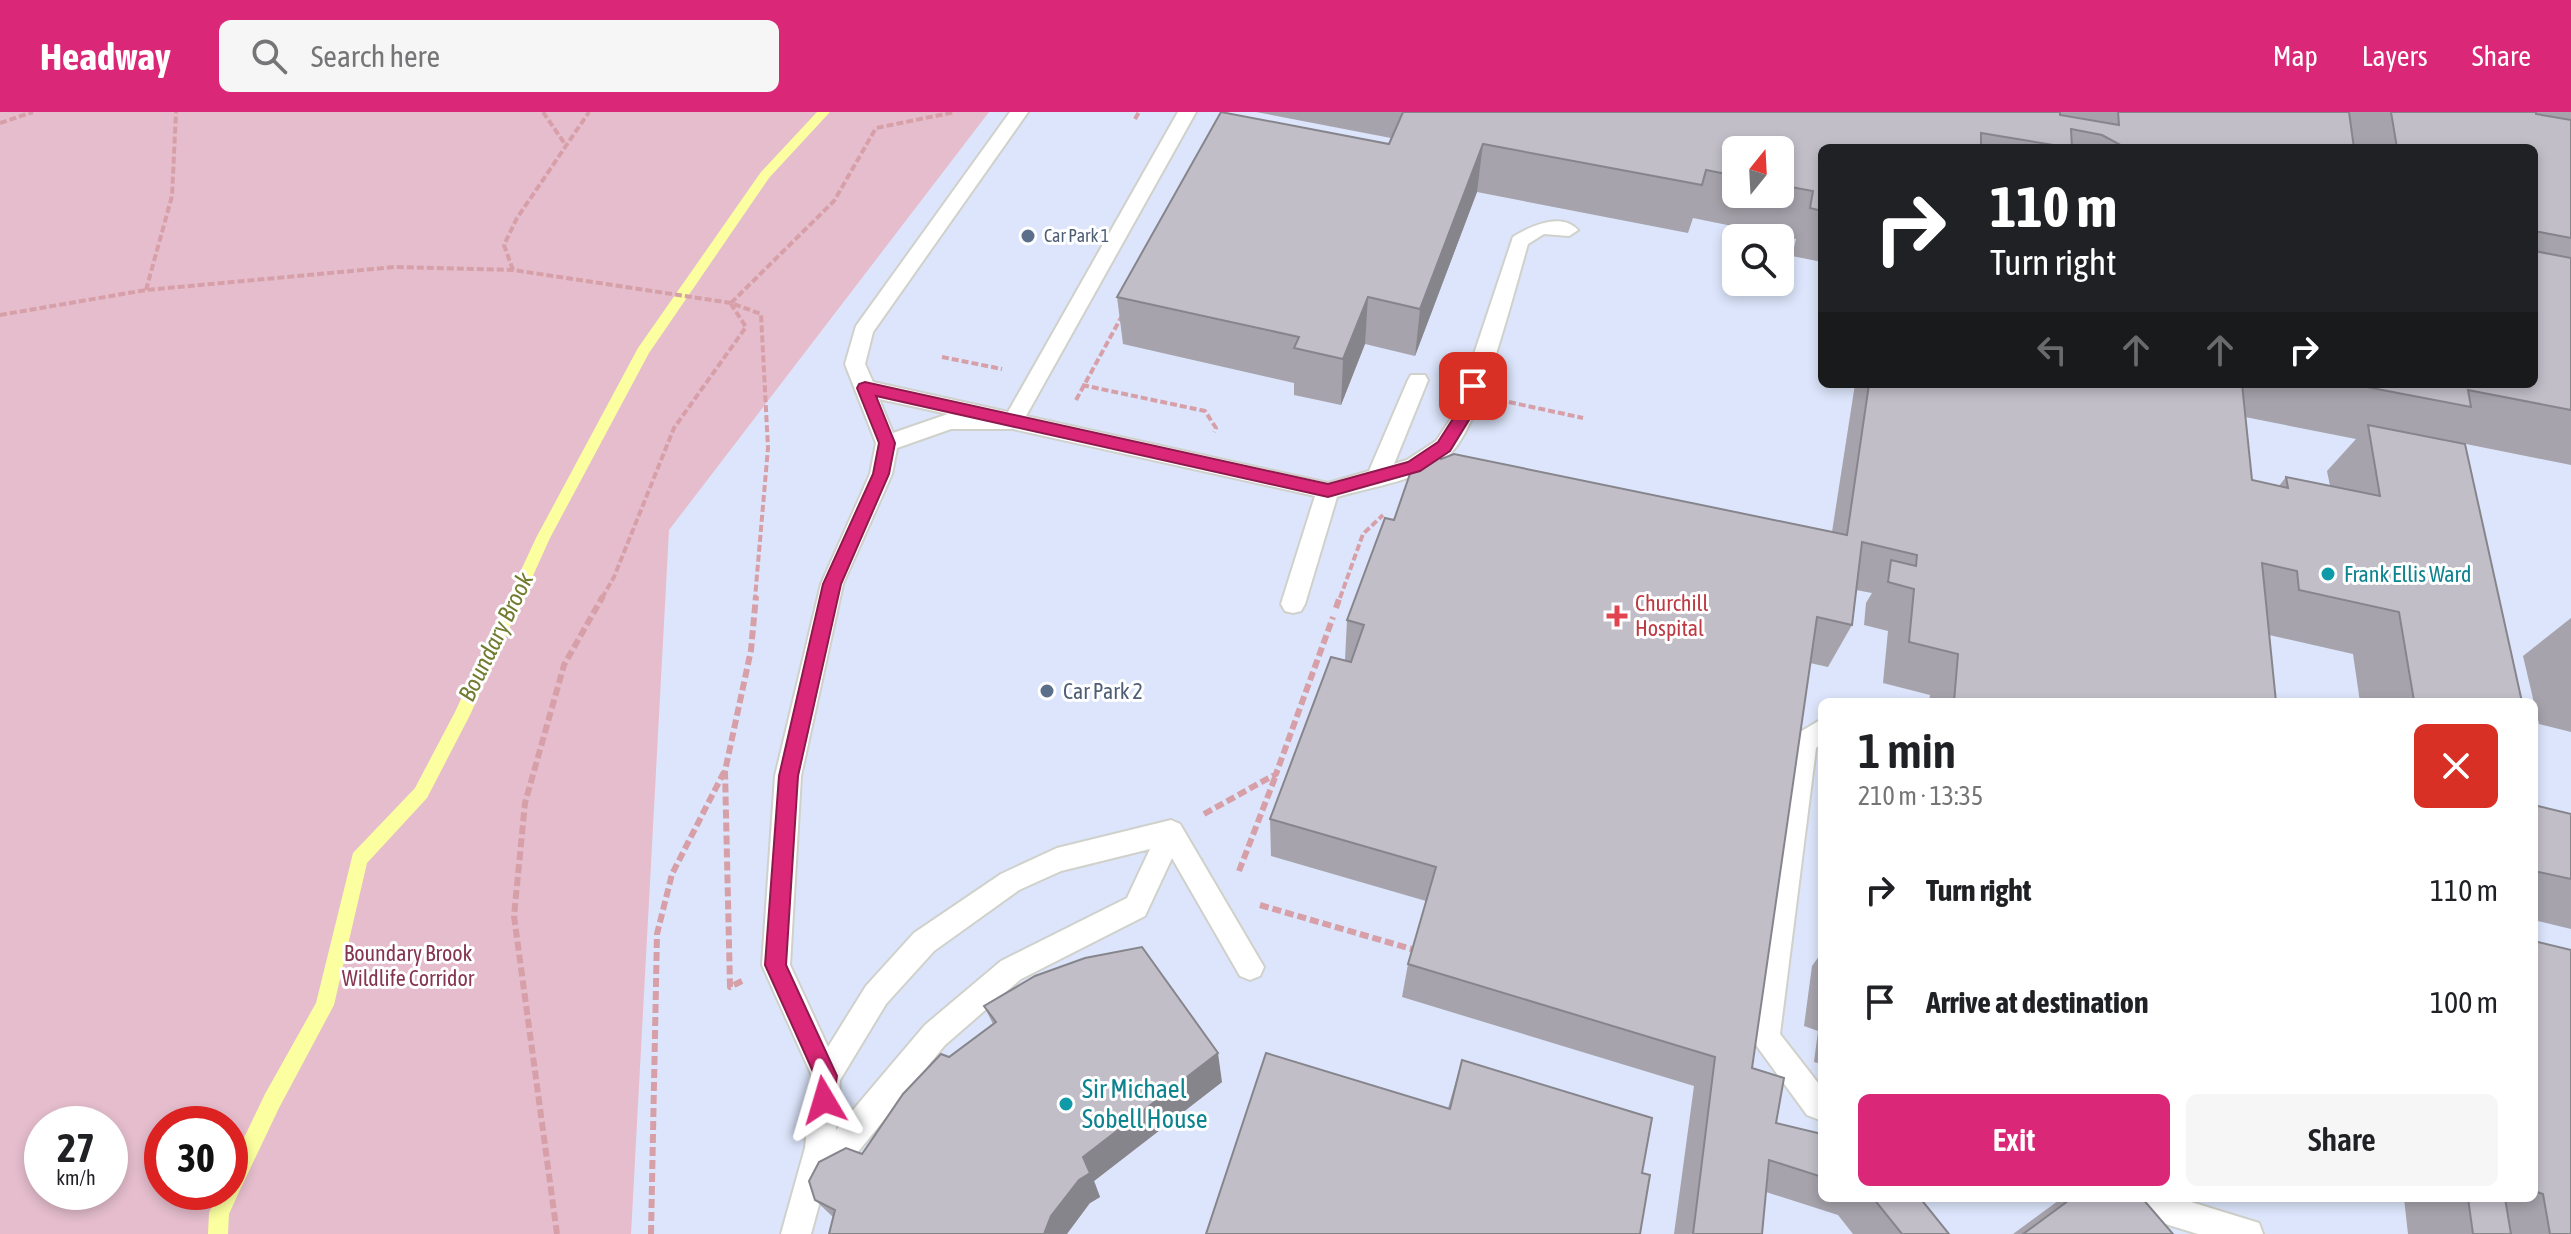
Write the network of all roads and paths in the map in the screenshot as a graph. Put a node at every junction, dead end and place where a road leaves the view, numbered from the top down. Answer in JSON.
{"nodes":[{"id":1,"x":33,"y":112,"type":"edge"},
{"id":2,"x":176,"y":112,"type":"edge"},
{"id":3,"x":543,"y":112,"type":"edge"},
{"id":4,"x":589,"y":112,"type":"edge"},
{"id":5,"x":955,"y":112,"type":"edge"},
{"id":6,"x":1019,"y":112,"type":"edge"},
{"id":7,"x":1139,"y":112,"type":"edge"},
{"id":8,"x":1187,"y":112,"type":"edge"},
{"id":9,"x":1135,"y":119,"type":"dead end"},
{"id":10,"x":0,"y":123,"type":"edge"},
{"id":11,"x":567,"y":147,"type":"junction"},
{"id":12,"x":1569,"y":230,"type":"dead end"},
{"id":13,"x":513,"y":270,"type":"junction"},
{"id":14,"x":146,"y":290,"type":"junction"},
{"id":15,"x":731,"y":303,"type":"junction"},
{"id":16,"x":1128,"y":306,"type":"edge"},
{"id":17,"x":0,"y":315,"type":"edge"},
{"id":18,"x":942,"y":357,"type":"dead end"},
{"id":19,"x":1038,"y":376,"type":"junction"},
{"id":20,"x":1418,"y":380,"type":"dead end"},
{"id":21,"x":1084,"y":386,"type":"junction"},
{"id":22,"x":865,"y":388,"type":"junction"},
{"id":23,"x":1503,"y":401,"type":"dead end"},
{"id":24,"x":1583,"y":418,"type":"dead end"},
{"id":25,"x":1013,"y":421,"type":"junction"},
{"id":26,"x":1059,"y":430,"type":"junction"},
{"id":27,"x":887,"y":443,"type":"junction"},
{"id":28,"x":1200,"y":462,"type":"junction"},
{"id":29,"x":1377,"y":478,"type":"junction"},
{"id":30,"x":1328,"y":491,"type":"junction"},
{"id":31,"x":1385,"y":514,"type":"dead end"},
{"id":32,"x":1293,"y":604,"type":"dead end"},
{"id":33,"x":1818,"y":732,"type":"edge"},
{"id":34,"x":725,"y":771,"type":"junction"},
{"id":35,"x":1276,"y":774,"type":"junction"},
{"id":36,"x":1171,"y":832,"type":"junction"},
{"id":37,"x":1234,"y":886,"type":"dead end"},
{"id":38,"x":1246,"y":901,"type":"dead end"},
{"id":39,"x":1415,"y":950,"type":"edge"},
{"id":40,"x":776,"y":965,"type":"junction"},
{"id":41,"x":1250,"y":967,"type":"dead end"},
{"id":42,"x":826,"y":1076,"type":"junction"},
{"id":43,"x":1818,"y":1105,"type":"edge"},
{"id":44,"x":820,"y":1148,"type":"junction"},
{"id":45,"x":2141,"y":1202,"type":"edge"},
{"id":46,"x":557,"y":1234,"type":"edge"},
{"id":47,"x":651,"y":1234,"type":"edge"},
{"id":48,"x":796,"y":1234,"type":"edge"},
{"id":49,"x":2248,"y":1234,"type":"edge"}],
"edges":[{"from":1,"to":10,"type":"path"},
{"from":2,"to":14,"type":"path"},
{"from":3,"to":11,"type":"path"},
{"from":4,"to":11,"type":"path"},
{"from":5,"to":15,"type":"path"},
{"from":6,"to":22,"type":"street"},
{"from":7,"to":9,"type":"path"},
{"from":8,"to":19,"type":"street"},
{"from":11,"to":13,"type":"path"},
{"from":12,"to":29,"type":"street"},
{"from":13,"to":14,"type":"path"},
{"from":13,"to":15,"type":"path"},
{"from":14,"to":17,"type":"path"},
{"from":15,"to":34,"type":"path"},
{"from":15,"to":46,"type":"path"},
{"from":16,"to":21,"type":"path"},
{"from":18,"to":19,"type":"path"},
{"from":19,"to":21,"type":"path"},
{"from":19,"to":25,"type":"street"},
{"from":20,"to":29,"type":"street"},
{"from":21,"to":26,"type":"path"},
{"from":21,"to":28,"type":"path"},
{"from":22,"to":25,"type":"street"},
{"from":22,"to":27,"type":"street"},
{"from":23,"to":24,"type":"path"},
{"from":25,"to":26,"type":"street"},
{"from":25,"to":27,"type":"street"},
{"from":26,"to":28,"type":"street"},
{"from":27,"to":40,"type":"street"},
{"from":28,"to":30,"type":"street"},
{"from":29,"to":30,"type":"street"},
{"from":30,"to":32,"type":"street"},
{"from":31,"to":35,"type":"path"},
{"from":33,"to":43,"type":"street"},
{"from":34,"to":40,"type":"path"},
{"from":34,"to":47,"type":"path"},
{"from":35,"to":36,"type":"path"},
{"from":35,"to":37,"type":"path"},
{"from":36,"to":41,"type":"street"},
{"from":36,"to":42,"type":"street"},
{"from":36,"to":44,"type":"street"},
{"from":38,"to":39,"type":"path"},
{"from":40,"to":42,"type":"street"},
{"from":42,"to":44,"type":"street"},
{"from":44,"to":48,"type":"street"},
{"from":45,"to":49,"type":"street"}]}
